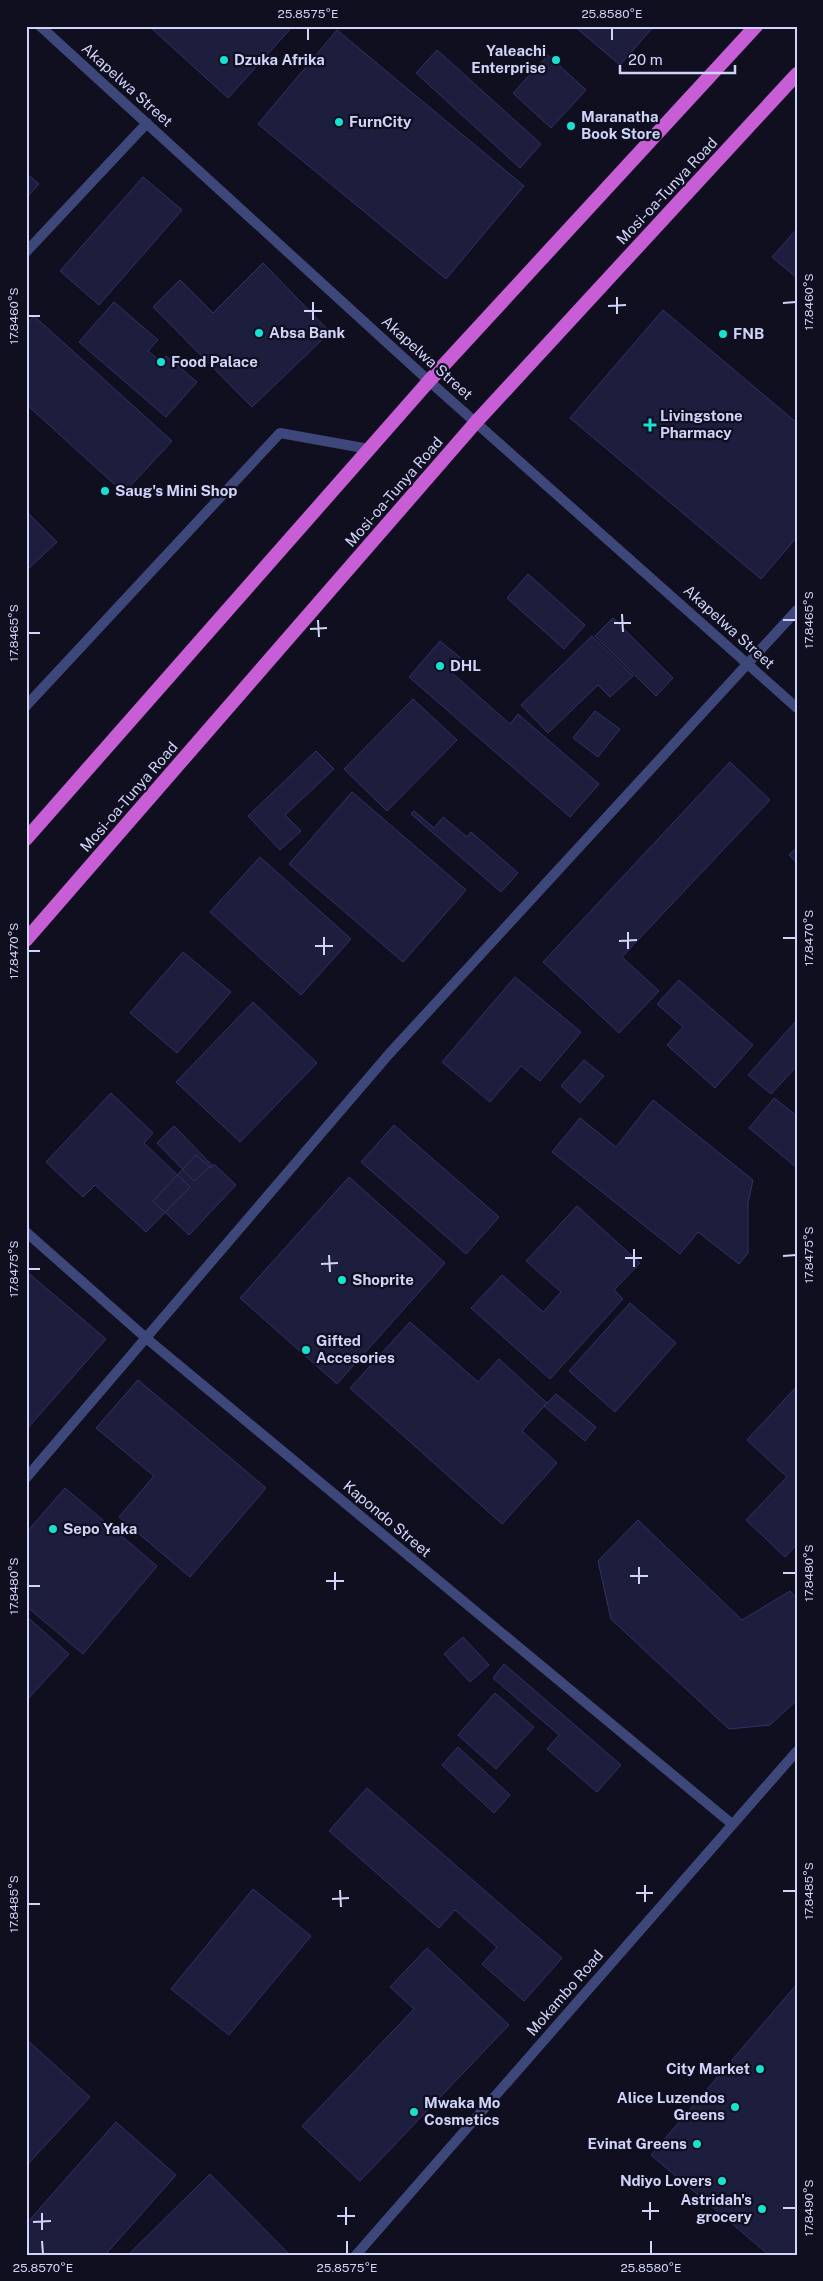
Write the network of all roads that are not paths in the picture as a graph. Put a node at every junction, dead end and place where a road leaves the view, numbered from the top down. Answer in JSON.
{"nodes":[{"id":1,"x":40,"y":26,"type":"edge"},
{"id":2,"x":756,"y":26,"type":"edge"},
{"id":3,"x":797,"y":74,"type":"edge"},
{"id":4,"x":147,"y":123,"type":"junction"},
{"id":5,"x":26,"y":252,"type":"edge"},
{"id":6,"x":429,"y":381,"type":"junction"},
{"id":7,"x":476,"y":422,"type":"junction"},
{"id":8,"x":369,"y":449,"type":"junction"},
{"id":9,"x":797,"y":610,"type":"edge"},
{"id":10,"x":749,"y":664,"type":"junction"},
{"id":11,"x":26,"y":706,"type":"edge"},
{"id":12,"x":797,"y":708,"type":"edge"},
{"id":13,"x":26,"y":839,"type":"edge"},
{"id":14,"x":26,"y":940,"type":"edge"},
{"id":15,"x":26,"y":1232,"type":"edge"},
{"id":16,"x":146,"y":1338,"type":"junction"},
{"id":17,"x":26,"y":1478,"type":"edge"},
{"id":18,"x":797,"y":1751,"type":"edge"},
{"id":19,"x":732,"y":1824,"type":"junction"},
{"id":20,"x":356,"y":2255,"type":"edge"}],
"edges":[{"from":1,"to":4,"type":"street","name":"Akapelwa Street"},
{"from":2,"to":6,"type":"highway"},
{"from":3,"to":7,"type":"highway","name":"Mosi-oa-Tunya Road"},
{"from":4,"to":5,"type":"street"},
{"from":4,"to":6,"type":"street","name":"Akapelwa Street"},
{"from":6,"to":7,"type":"street","name":"Akapelwa Street"},
{"from":6,"to":8,"type":"highway"},
{"from":7,"to":10,"type":"street","name":"Akapelwa Street"},
{"from":7,"to":14,"type":"highway","name":"Mosi-oa-Tunya Road"},
{"from":8,"to":11,"type":"street"},
{"from":8,"to":13,"type":"highway"},
{"from":9,"to":10,"type":"street"},
{"from":10,"to":12,"type":"street","name":"Akapelwa Street"},
{"from":10,"to":16,"type":"street"},
{"from":15,"to":16,"type":"street","name":"Kapondo Street"},
{"from":16,"to":17,"type":"street"},
{"from":16,"to":19,"type":"street","name":"Kapondo Street"},
{"from":18,"to":19,"type":"street","name":"Mokambo Road"},
{"from":19,"to":20,"type":"street","name":"Mokambo Road"}]}
